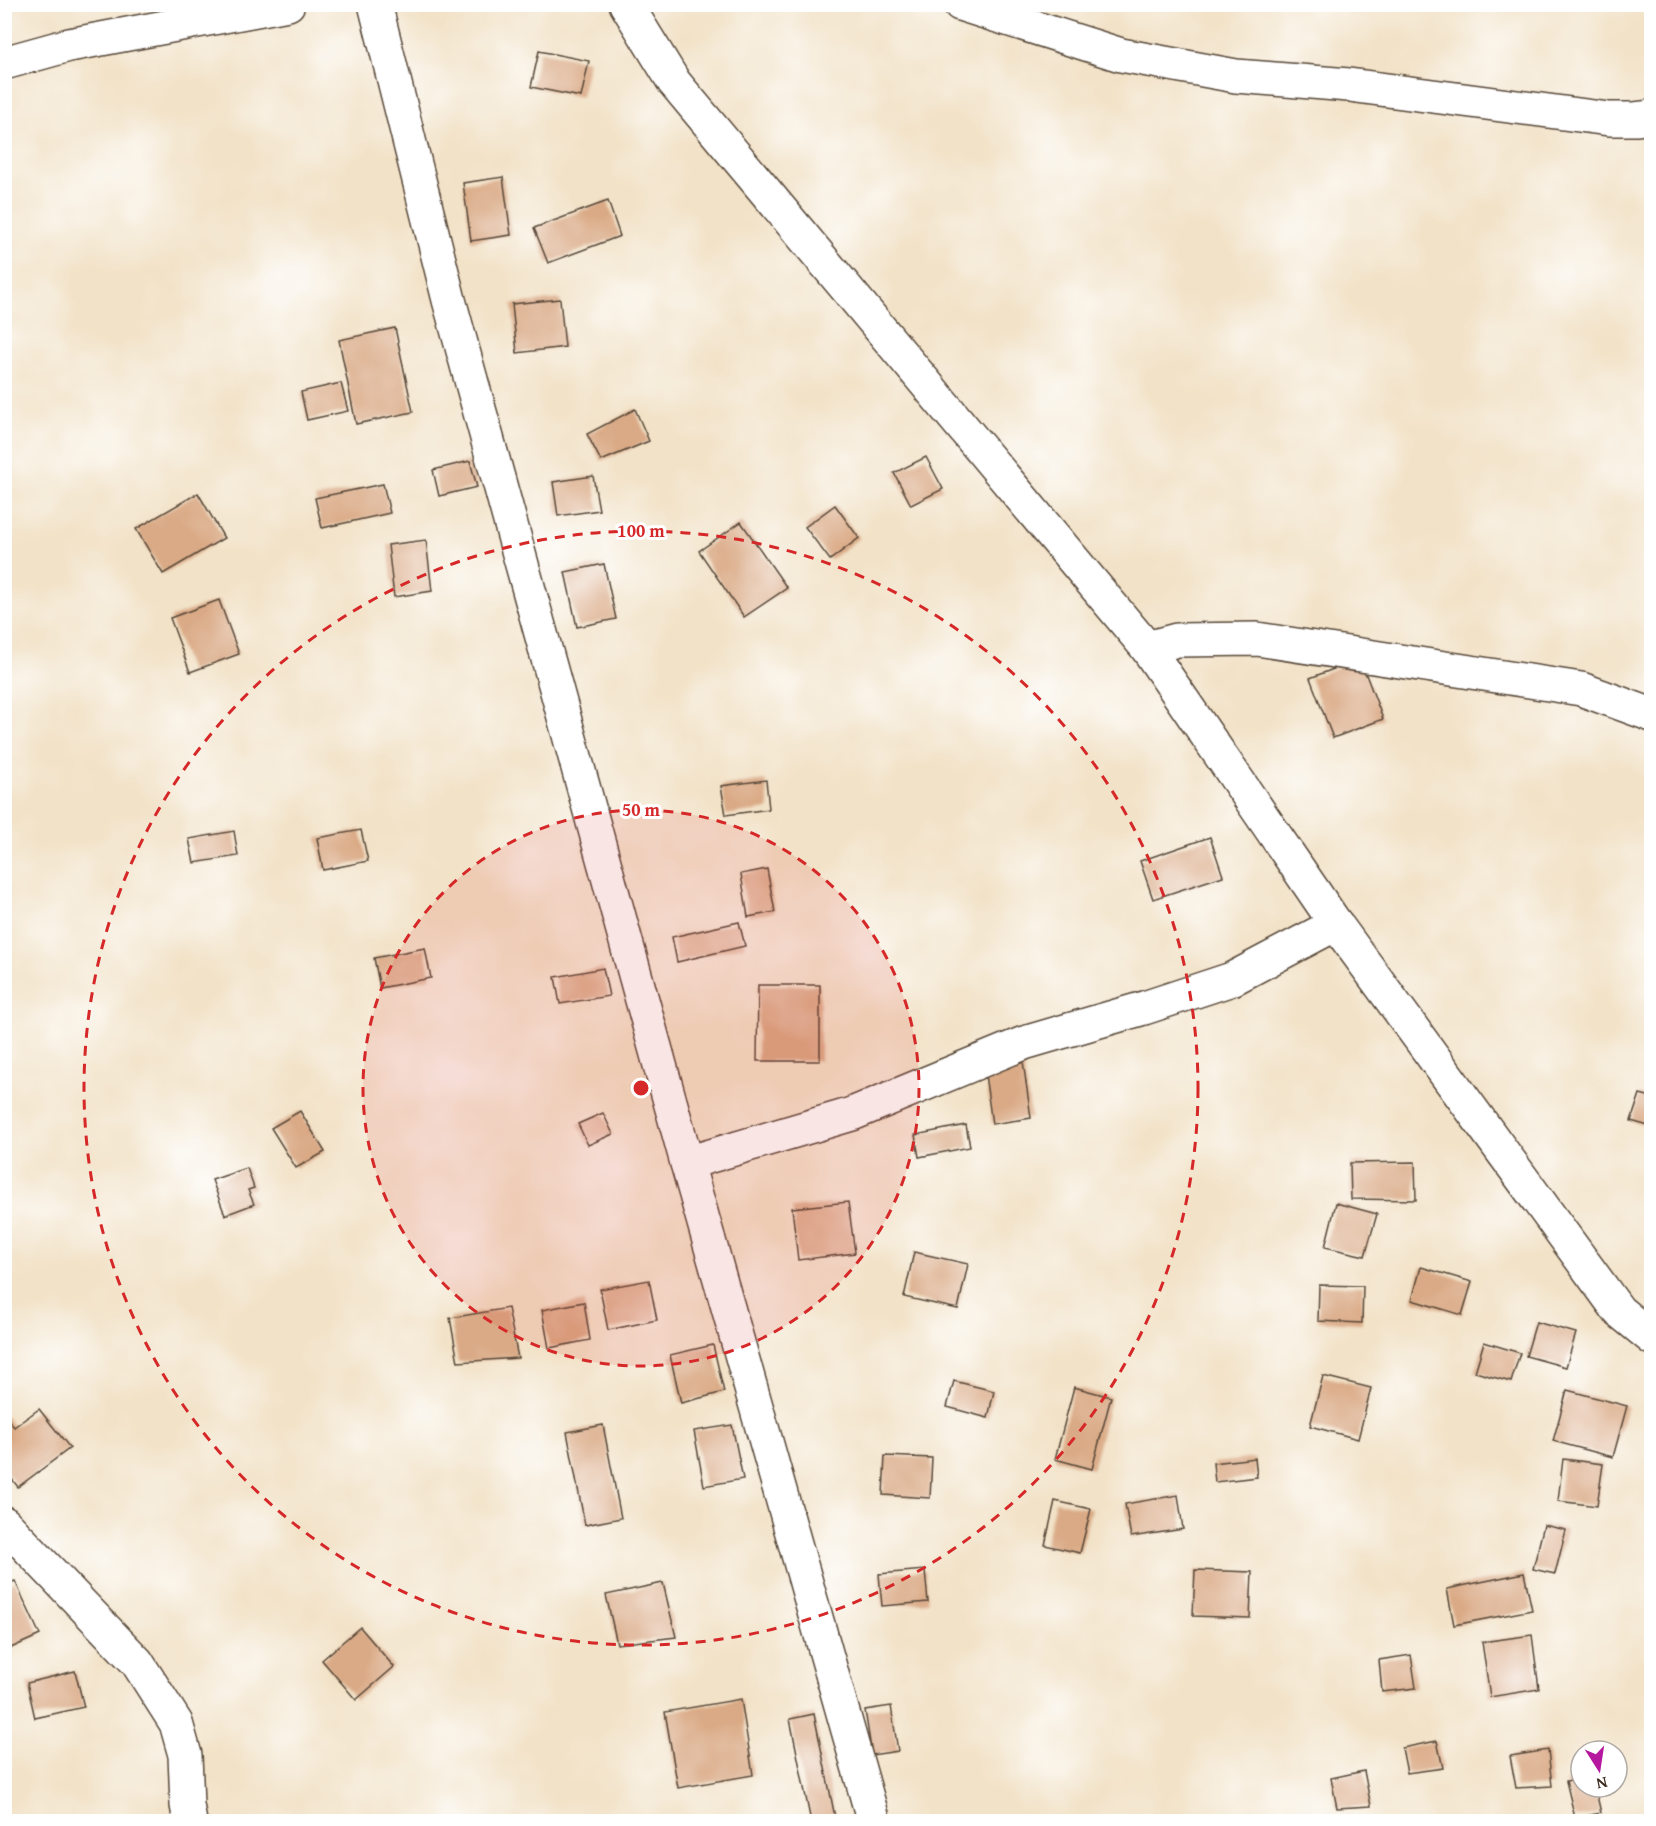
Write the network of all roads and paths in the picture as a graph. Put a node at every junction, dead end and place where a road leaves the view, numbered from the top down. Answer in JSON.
{"nodes":[{"id":1,"x":288,"y":4,"type":"edge"},
{"id":2,"x":375,"y":4,"type":"edge"},
{"id":3,"x":626,"y":4,"type":"edge"},
{"id":4,"x":960,"y":4,"type":"edge"},
{"id":5,"x":4,"y":63,"type":"edge"},
{"id":6,"x":1652,"y":117,"type":"edge"},
{"id":7,"x":1147,"y":648,"type":"junction"},
{"id":8,"x":1652,"y":715,"type":"edge"},
{"id":9,"x":1336,"y":924,"type":"junction"},
{"id":10,"x":687,"y":1163,"type":"junction"},
{"id":11,"x":1652,"y":1338,"type":"edge"},
{"id":12,"x":4,"y":1523,"type":"edge"},
{"id":13,"x":190,"y":1821,"type":"edge"},
{"id":14,"x":874,"y":1821,"type":"edge"}],
"edges":[{"from":1,"to":5,"type":"street"},
{"from":2,"to":10,"type":"street"},
{"from":3,"to":7,"type":"street"},
{"from":4,"to":6,"type":"street"},
{"from":7,"to":8,"type":"street"},
{"from":7,"to":9,"type":"street"},
{"from":9,"to":10,"type":"street"},
{"from":9,"to":11,"type":"street"},
{"from":10,"to":14,"type":"street"},
{"from":12,"to":13,"type":"street"}]}
